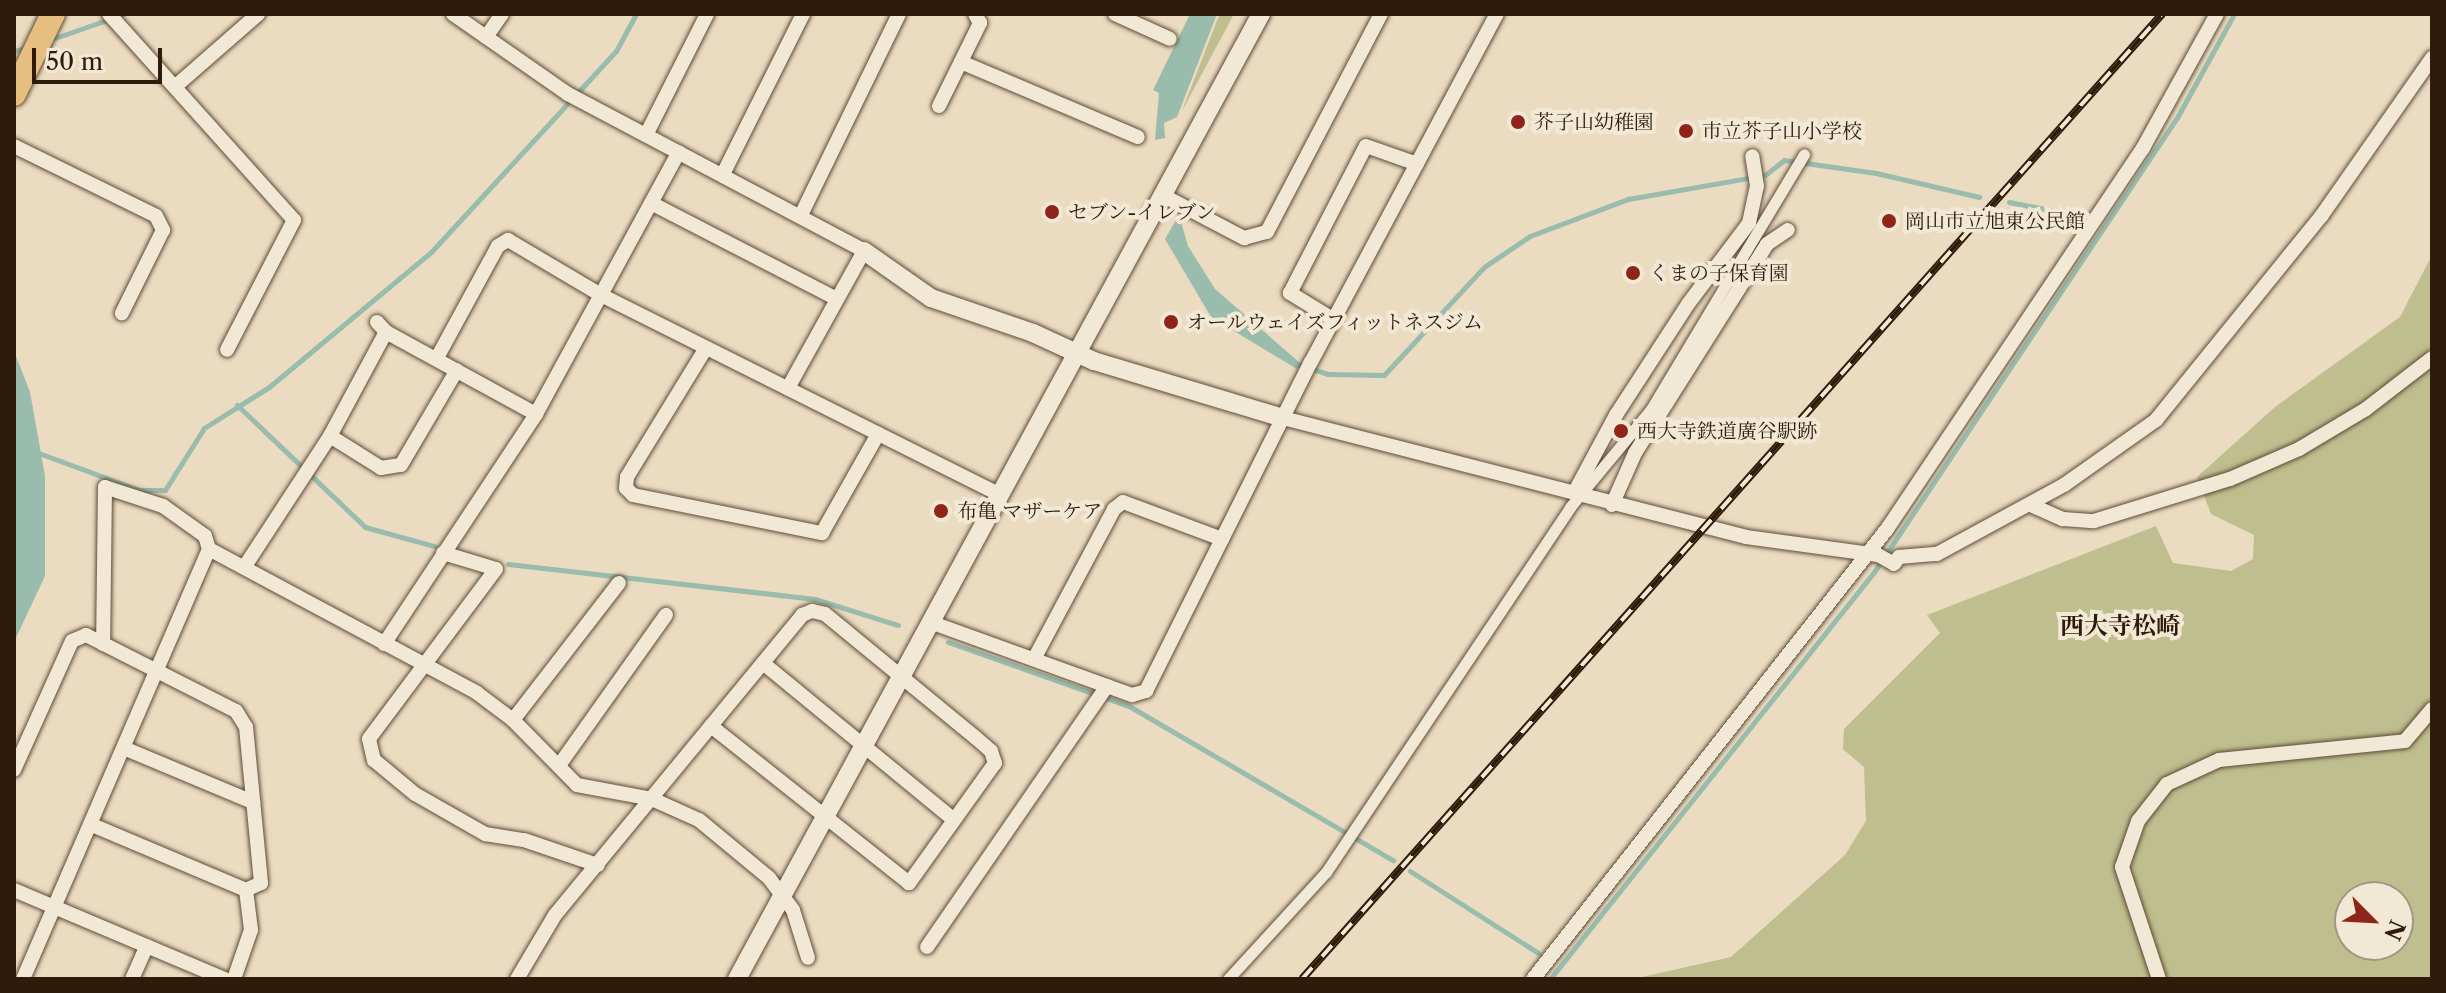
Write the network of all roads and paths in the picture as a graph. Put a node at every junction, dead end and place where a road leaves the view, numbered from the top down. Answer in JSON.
{"nodes":[{"id":1,"x":53,"y":14,"type":"edge"},
{"id":2,"x":258,"y":14,"type":"edge"},
{"id":3,"x":453,"y":14,"type":"edge"},
{"id":4,"x":502,"y":14,"type":"edge"},
{"id":5,"x":707,"y":14,"type":"edge"},
{"id":6,"x":803,"y":14,"type":"edge"},
{"id":7,"x":899,"y":14,"type":"edge"},
{"id":8,"x":975,"y":14,"type":"edge"},
{"id":9,"x":1115,"y":14,"type":"edge"},
{"id":10,"x":1261,"y":14,"type":"edge"},
{"id":11,"x":1381,"y":14,"type":"edge"},
{"id":12,"x":1497,"y":14,"type":"edge"},
{"id":13,"x":2217,"y":14,"type":"edge"},
{"id":14,"x":112,"y":17,"type":"edge"},
{"id":15,"x":486,"y":37,"type":"junction"},
{"id":16,"x":1170,"y":39,"type":"dead end"},
{"id":17,"x":2432,"y":58,"type":"edge"},
{"id":18,"x":961,"y":62,"type":"junction"},
{"id":19,"x":177,"y":85,"type":"junction"},
{"id":20,"x":14,"y":94,"type":"edge"},
{"id":21,"x":939,"y":106,"type":"dead end"},
{"id":22,"x":646,"y":135,"type":"junction"},
{"id":23,"x":1138,"y":137,"type":"dead end"},
{"id":24,"x":14,"y":146,"type":"edge"},
{"id":25,"x":679,"y":152,"type":"junction"},
{"id":26,"x":1804,"y":154,"type":"dead end"},
{"id":27,"x":1417,"y":164,"type":"junction"},
{"id":28,"x":1754,"y":171,"type":"dead end"},
{"id":29,"x":723,"y":174,"type":"junction"},
{"id":30,"x":1162,"y":195,"type":"junction"},
{"id":31,"x":651,"y":203,"type":"junction"},
{"id":32,"x":801,"y":215,"type":"junction"},
{"id":33,"x":1788,"y":230,"type":"dead end"},
{"id":34,"x":864,"y":251,"type":"junction"},
{"id":35,"x":601,"y":295,"type":"junction"},
{"id":36,"x":837,"y":299,"type":"junction"},
{"id":37,"x":122,"y":313,"type":"dead end"},
{"id":38,"x":1334,"y":320,"type":"junction"},
{"id":39,"x":706,"y":348,"type":"junction"},
{"id":40,"x":227,"y":350,"type":"dead end"},
{"id":41,"x":1075,"y":353,"type":"junction"},
{"id":42,"x":438,"y":356,"type":"junction"},
{"id":43,"x":2432,"y":358,"type":"edge"},
{"id":44,"x":457,"y":370,"type":"junction"},
{"id":45,"x":788,"y":388,"type":"junction"},
{"id":46,"x":536,"y":414,"type":"junction"},
{"id":47,"x":1283,"y":418,"type":"junction"},
{"id":48,"x":878,"y":434,"type":"junction"},
{"id":49,"x":330,"y":436,"type":"junction"},
{"id":50,"x":998,"y":494,"type":"junction"},
{"id":51,"x":1577,"y":494,"type":"junction"},
{"id":52,"x":1612,"y":505,"type":"junction"},
{"id":53,"x":2031,"y":505,"type":"junction"},
{"id":54,"x":1222,"y":539,"type":"junction"},
{"id":55,"x":209,"y":549,"type":"junction"},
{"id":56,"x":443,"y":553,"type":"junction"},
{"id":57,"x":1878,"y":556,"type":"junction"},
{"id":58,"x":245,"y":566,"type":"junction"},
{"id":59,"x":619,"y":583,"type":"dead end"},
{"id":60,"x":666,"y":615,"type":"dead end"},
{"id":61,"x":930,"y":622,"type":"junction"},
{"id":62,"x":103,"y":644,"type":"junction"},
{"id":63,"x":384,"y":644,"type":"junction"},
{"id":64,"x":1034,"y":659,"type":"junction"},
{"id":65,"x":763,"y":663,"type":"junction"},
{"id":66,"x":426,"y":666,"type":"junction"},
{"id":67,"x":159,"y":674,"type":"junction"},
{"id":68,"x":900,"y":676,"type":"junction"},
{"id":69,"x":1104,"y":692,"type":"junction"},
{"id":70,"x":2432,"y":709,"type":"edge"},
{"id":71,"x":513,"y":720,"type":"junction"},
{"id":72,"x":711,"y":726,"type":"junction"},
{"id":73,"x":863,"y":746,"type":"junction"},
{"id":74,"x":126,"y":749,"type":"junction"},
{"id":75,"x":560,"y":764,"type":"junction"},
{"id":76,"x":14,"y":770,"type":"edge"},
{"id":77,"x":652,"y":799,"type":"junction"},
{"id":78,"x":253,"y":802,"type":"junction"},
{"id":79,"x":825,"y":817,"type":"junction"},
{"id":80,"x":954,"y":820,"type":"junction"},
{"id":81,"x":92,"y":825,"type":"junction"},
{"id":82,"x":598,"y":865,"type":"junction"},
{"id":83,"x":14,"y":890,"type":"edge"},
{"id":84,"x":246,"y":890,"type":"junction"},
{"id":85,"x":782,"y":895,"type":"junction"},
{"id":86,"x":56,"y":907,"type":"junction"},
{"id":87,"x":147,"y":946,"type":"junction"},
{"id":88,"x":927,"y":947,"type":"dead end"},
{"id":89,"x":808,"y":958,"type":"dead end"},
{"id":90,"x":23,"y":979,"type":"edge"},
{"id":91,"x":132,"y":979,"type":"edge"},
{"id":92,"x":225,"y":979,"type":"edge"},
{"id":93,"x":234,"y":979,"type":"edge"},
{"id":94,"x":517,"y":979,"type":"edge"},
{"id":95,"x":737,"y":979,"type":"edge"},
{"id":96,"x":1228,"y":979,"type":"edge"},
{"id":97,"x":1533,"y":979,"type":"edge"},
{"id":98,"x":2159,"y":979,"type":"edge"}],
"edges":[{"from":1,"to":20,"type":"main road"},
{"from":2,"to":19,"type":"street"},
{"from":3,"to":15,"type":"street"},
{"from":4,"to":15,"type":"street"},
{"from":5,"to":22,"type":"street"},
{"from":6,"to":29,"type":"street"},
{"from":7,"to":32,"type":"street"},
{"from":8,"to":18,"type":"street"},
{"from":9,"to":16,"type":"street"},
{"from":10,"to":30,"type":"street"},
{"from":11,"to":30,"type":"street"},
{"from":12,"to":27,"type":"street"},
{"from":13,"to":57,"type":"street"},
{"from":14,"to":19,"type":"street"},
{"from":15,"to":22,"type":"street"},
{"from":17,"to":53,"type":"street"},
{"from":18,"to":21,"type":"street"},
{"from":18,"to":23,"type":"street"},
{"from":19,"to":40,"type":"street"},
{"from":22,"to":25,"type":"street"},
{"from":24,"to":37,"type":"street"},
{"from":25,"to":29,"type":"street"},
{"from":25,"to":31,"type":"street"},
{"from":26,"to":51,"type":"street"},
{"from":27,"to":38,"type":"street"},
{"from":27,"to":38,"type":"street"},
{"from":28,"to":51,"type":"street"},
{"from":29,"to":32,"type":"street"},
{"from":30,"to":41,"type":"street"},
{"from":31,"to":35,"type":"street"},
{"from":31,"to":36,"type":"street"},
{"from":32,"to":34,"type":"street"},
{"from":33,"to":52,"type":"street"},
{"from":34,"to":36,"type":"street"},
{"from":34,"to":41,"type":"street"},
{"from":35,"to":39,"type":"street"},
{"from":35,"to":42,"type":"street"},
{"from":35,"to":46,"type":"street"},
{"from":36,"to":45,"type":"street"},
{"from":38,"to":47,"type":"street"},
{"from":39,"to":45,"type":"street"},
{"from":39,"to":48,"type":"street"},
{"from":41,"to":47,"type":"street"},
{"from":41,"to":50,"type":"street"},
{"from":42,"to":44,"type":"street"},
{"from":42,"to":49,"type":"street"},
{"from":43,"to":53,"type":"street"},
{"from":44,"to":46,"type":"street"},
{"from":44,"to":49,"type":"street"},
{"from":45,"to":48,"type":"street"},
{"from":46,"to":56,"type":"street"},
{"from":47,"to":51,"type":"street"},
{"from":47,"to":54,"type":"street"},
{"from":48,"to":50,"type":"street"},
{"from":49,"to":58,"type":"street"},
{"from":50,"to":61,"type":"street"},
{"from":51,"to":52,"type":"street"},
{"from":51,"to":96,"type":"street"},
{"from":52,"to":57,"type":"street"},
{"from":53,"to":57,"type":"street"},
{"from":54,"to":64,"type":"street"},
{"from":54,"to":69,"type":"street"},
{"from":55,"to":58,"type":"street"},
{"from":55,"to":62,"type":"street"},
{"from":55,"to":67,"type":"street"},
{"from":56,"to":63,"type":"street"},
{"from":56,"to":66,"type":"street"},
{"from":57,"to":97,"type":"street"},
{"from":58,"to":63,"type":"street"},
{"from":59,"to":71,"type":"street"},
{"from":60,"to":75,"type":"street"},
{"from":61,"to":64,"type":"street"},
{"from":61,"to":68,"type":"street"},
{"from":62,"to":67,"type":"street"},
{"from":62,"to":76,"type":"street"},
{"from":63,"to":66,"type":"street"},
{"from":64,"to":69,"type":"street"},
{"from":65,"to":68,"type":"street"},
{"from":65,"to":72,"type":"street"},
{"from":65,"to":73,"type":"street"},
{"from":66,"to":71,"type":"street"},
{"from":66,"to":82,"type":"street"},
{"from":67,"to":74,"type":"street"},
{"from":67,"to":78,"type":"street"},
{"from":68,"to":73,"type":"street"},
{"from":68,"to":80,"type":"street"},
{"from":69,"to":88,"type":"street"},
{"from":70,"to":98,"type":"street"},
{"from":71,"to":75,"type":"street"},
{"from":72,"to":77,"type":"street"},
{"from":72,"to":79,"type":"street"},
{"from":73,"to":79,"type":"street"},
{"from":73,"to":80,"type":"street"},
{"from":74,"to":78,"type":"street"},
{"from":74,"to":81,"type":"street"},
{"from":75,"to":77,"type":"street"},
{"from":77,"to":82,"type":"street"},
{"from":77,"to":85,"type":"street"},
{"from":78,"to":84,"type":"street"},
{"from":79,"to":80,"type":"street"},
{"from":79,"to":85,"type":"street"},
{"from":81,"to":84,"type":"street"},
{"from":81,"to":86,"type":"street"},
{"from":82,"to":94,"type":"street"},
{"from":83,"to":86,"type":"street"},
{"from":84,"to":93,"type":"street"},
{"from":85,"to":89,"type":"street"},
{"from":85,"to":95,"type":"street"},
{"from":86,"to":87,"type":"street"},
{"from":86,"to":90,"type":"street"},
{"from":87,"to":91,"type":"street"},
{"from":87,"to":92,"type":"street"}]}
